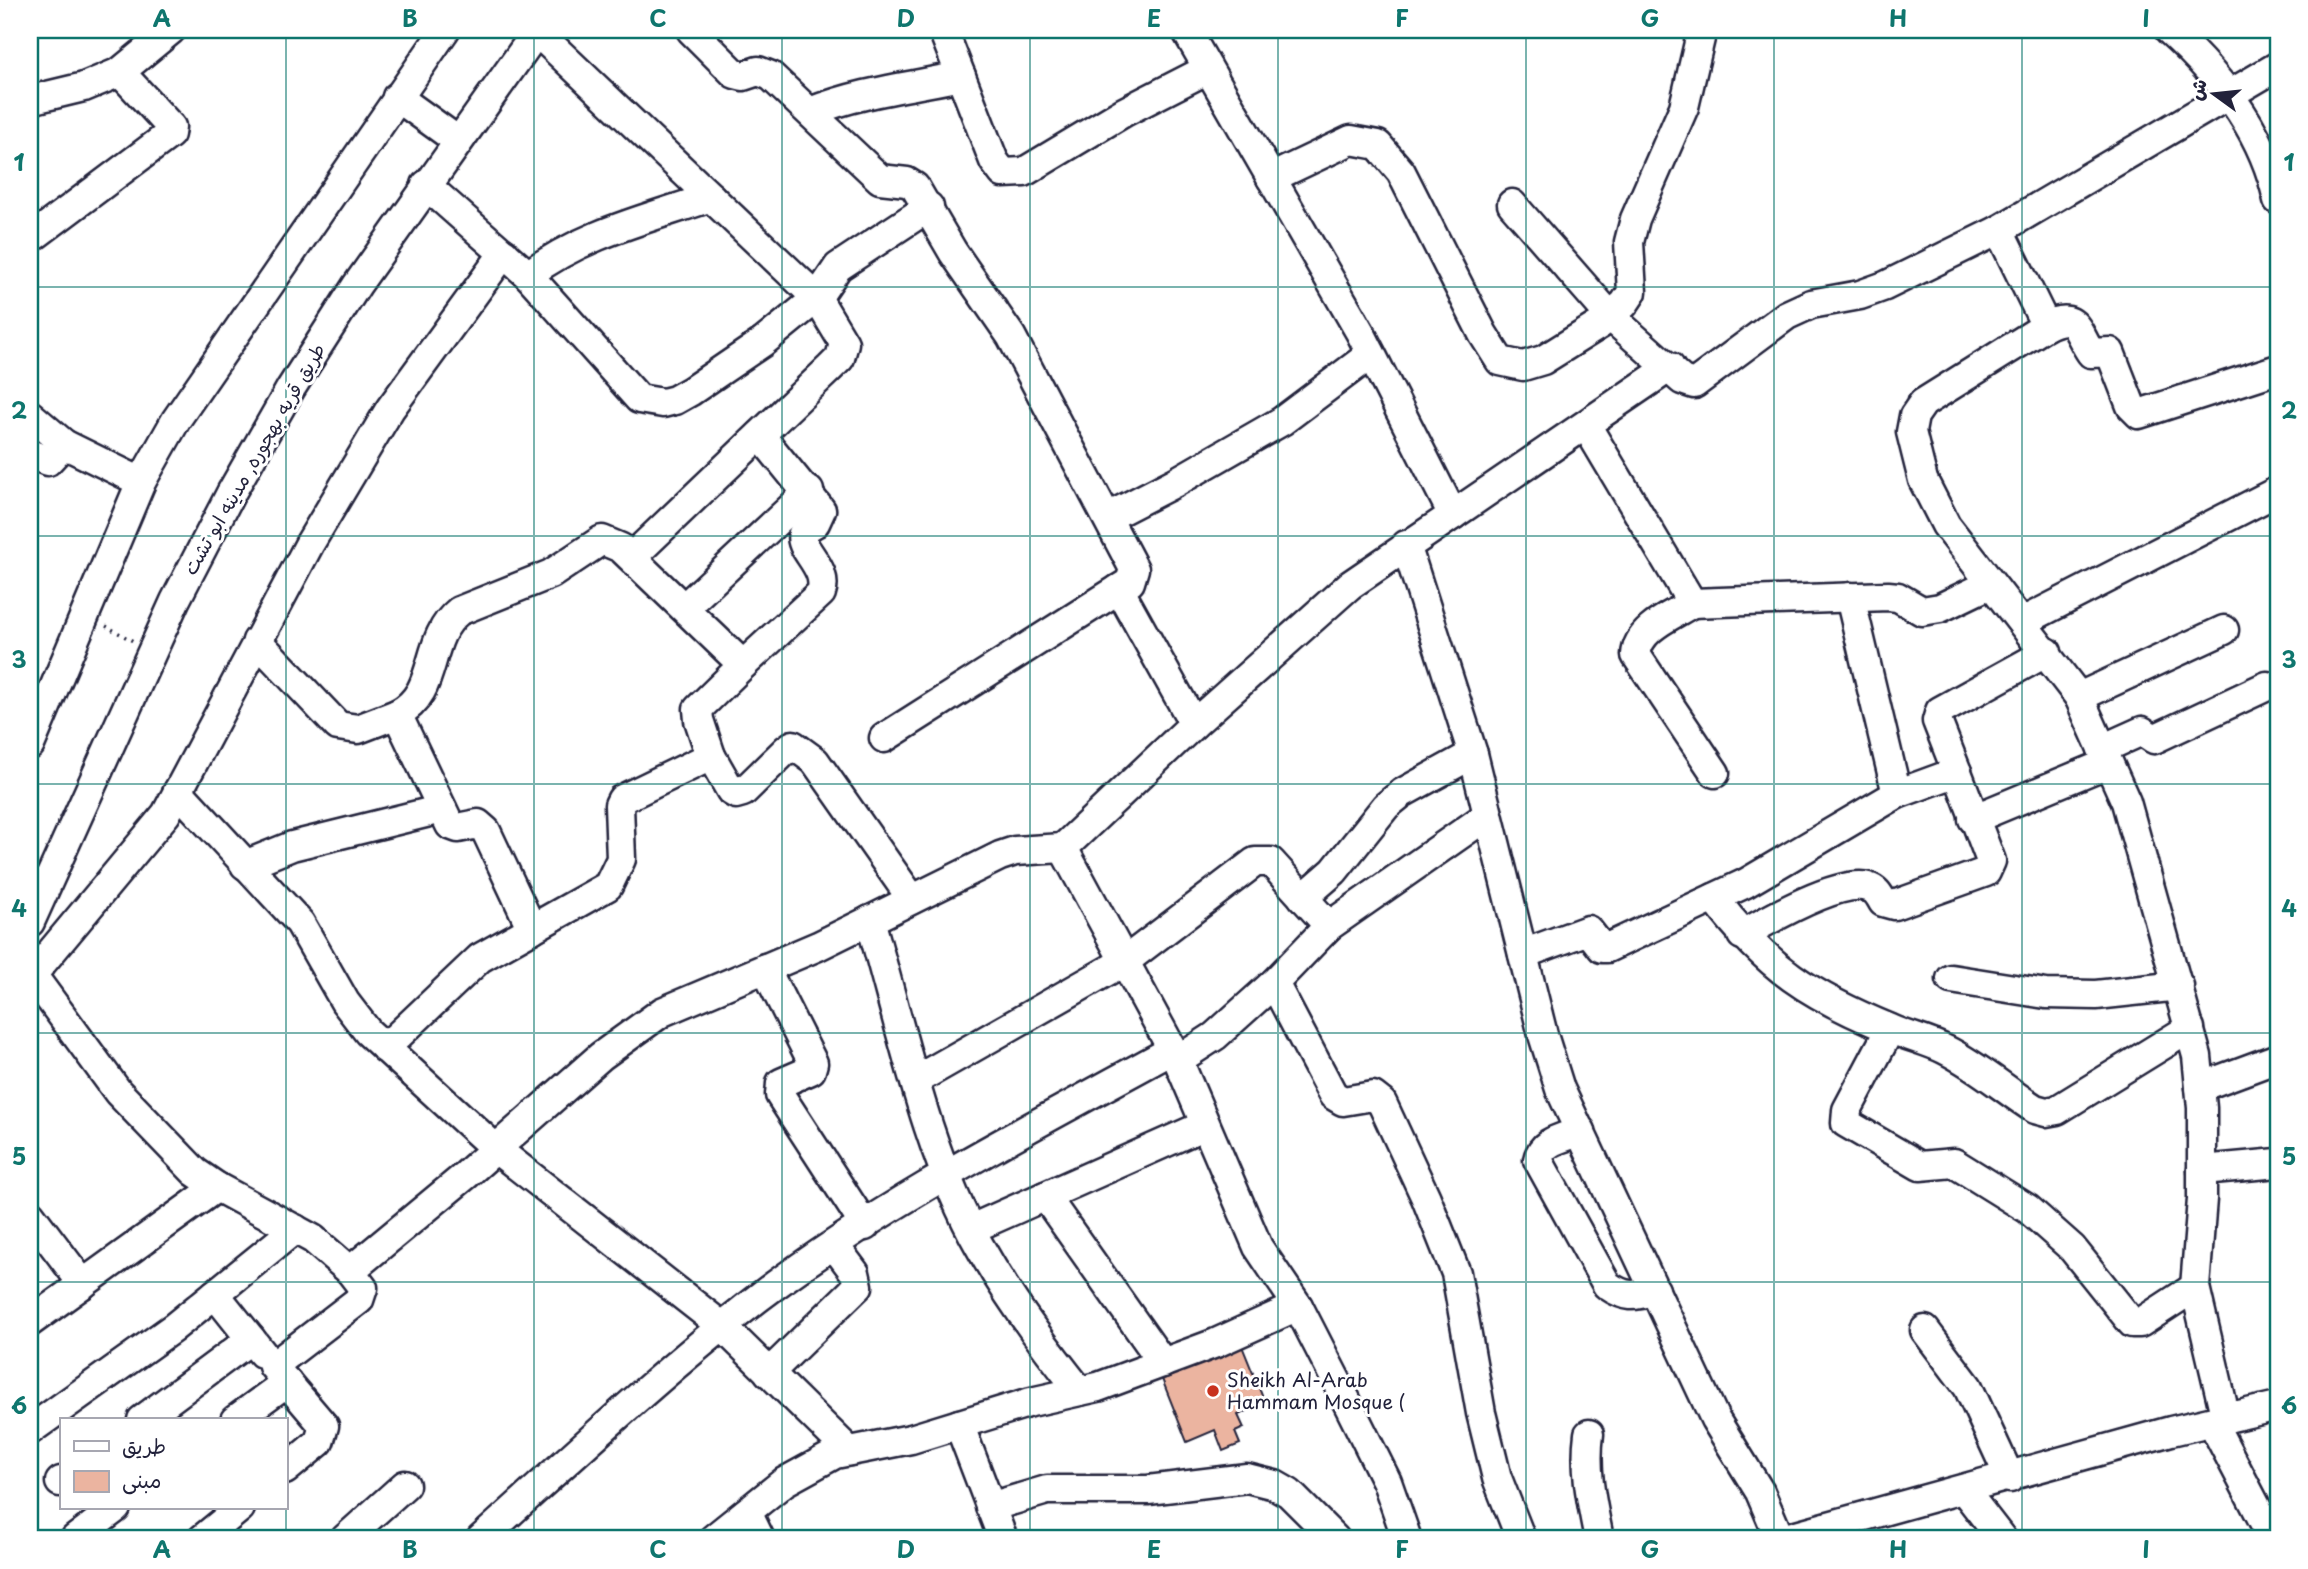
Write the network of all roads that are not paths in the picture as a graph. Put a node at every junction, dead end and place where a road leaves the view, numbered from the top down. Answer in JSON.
{"nodes":[{"id":1,"x":172,"y":30,"type":"edge"},
{"id":2,"x":445,"y":30,"type":"edge"},
{"id":3,"x":691,"y":30,"type":"edge"},
{"id":4,"x":943,"y":30,"type":"edge"},
{"id":5,"x":1186,"y":30,"type":"edge"},
{"id":6,"x":1702,"y":30,"type":"edge"},
{"id":7,"x":2169,"y":30,"type":"edge"},
{"id":8,"x":537,"y":31,"type":"edge"},
{"id":9,"x":2278,"y":66,"type":"edge"},
{"id":10,"x":1208,"y":69,"type":"junction"},
{"id":11,"x":120,"y":72,"type":"junction"},
{"id":12,"x":961,"y":76,"type":"junction"},
{"id":13,"x":2230,"y":94,"type":"junction"},
{"id":14,"x":397,"y":97,"type":"junction"},
{"id":15,"x":30,"y":100,"type":"edge"},
{"id":16,"x":810,"y":112,"type":"junction"},
{"id":17,"x":458,"y":141,"type":"junction"},
{"id":18,"x":1271,"y":178,"type":"junction"},
{"id":19,"x":426,"y":185,"type":"junction"},
{"id":20,"x":711,"y":197,"type":"junction"},
{"id":21,"x":2278,"y":200,"type":"edge"},
{"id":22,"x":1512,"y":204,"type":"dead end"},
{"id":23,"x":929,"y":207,"type":"junction"},
{"id":24,"x":1999,"y":230,"type":"junction"},
{"id":25,"x":30,"y":239,"type":"edge"},
{"id":26,"x":504,"y":253,"type":"junction"},
{"id":27,"x":528,"y":275,"type":"junction"},
{"id":28,"x":817,"y":298,"type":"junction"},
{"id":29,"x":1611,"y":317,"type":"junction"},
{"id":30,"x":2046,"y":326,"type":"junction"},
{"id":31,"x":1371,"y":354,"type":"junction"},
{"id":32,"x":1670,"y":367,"type":"junction"},
{"id":33,"x":2278,"y":369,"type":"edge"},
{"id":34,"x":30,"y":415,"type":"edge"},
{"id":35,"x":1586,"y":425,"type":"junction"},
{"id":36,"x":760,"y":435,"type":"junction"},
{"id":37,"x":64,"y":444,"type":"junction"},
{"id":38,"x":30,"y":454,"type":"edge"},
{"id":39,"x":141,"y":482,"type":"junction"},
{"id":40,"x":808,"y":491,"type":"junction"},
{"id":41,"x":2278,"y":491,"type":"edge"},
{"id":42,"x":1453,"y":515,"type":"junction"},
{"id":43,"x":1108,"y":517,"type":"junction"},
{"id":44,"x":1406,"y":545,"type":"junction"},
{"id":45,"x":632,"y":557,"type":"junction"},
{"id":46,"x":1990,"y":584,"type":"junction"},
{"id":47,"x":1119,"y":589,"type":"junction"},
{"id":48,"x":1850,"y":597,"type":"junction"},
{"id":49,"x":1692,"y":603,"type":"junction"},
{"id":50,"x":684,"y":608,"type":"junction"},
{"id":51,"x":2022,"y":622,"type":"junction"},
{"id":52,"x":2224,"y":630,"type":"dead end"},
{"id":53,"x":257,"y":641,"type":"junction"},
{"id":54,"x":2047,"y":652,"type":"junction"},
{"id":55,"x":743,"y":665,"type":"junction"},
{"id":56,"x":2267,"y":686,"type":"dead end"},
{"id":57,"x":2079,"y":697,"type":"junction"},
{"id":58,"x":397,"y":714,"type":"junction"},
{"id":59,"x":1194,"y":724,"type":"junction"},
{"id":60,"x":31,"y":737,"type":"edge"},
{"id":61,"x":884,"y":738,"type":"dead end"},
{"id":62,"x":1473,"y":754,"type":"junction"},
{"id":63,"x":712,"y":755,"type":"junction"},
{"id":64,"x":2105,"y":756,"type":"junction"},
{"id":65,"x":1957,"y":772,"type":"junction"},
{"id":66,"x":1715,"y":773,"type":"dead end"},
{"id":67,"x":178,"y":791,"type":"junction"},
{"id":68,"x":1897,"y":794,"type":"junction"},
{"id":69,"x":442,"y":809,"type":"junction"},
{"id":70,"x":1488,"y":815,"type":"junction"},
{"id":71,"x":1973,"y":819,"type":"junction"},
{"id":72,"x":1063,"y":848,"type":"junction"},
{"id":73,"x":244,"y":865,"type":"junction"},
{"id":74,"x":1303,"y":898,"type":"junction"},
{"id":75,"x":1714,"y":898,"type":"junction"},
{"id":76,"x":912,"y":899,"type":"junction"},
{"id":77,"x":870,"y":920,"type":"junction"},
{"id":78,"x":30,"y":922,"type":"edge"},
{"id":79,"x":1329,"y":926,"type":"junction"},
{"id":80,"x":532,"y":929,"type":"junction"},
{"id":81,"x":1742,"y":935,"type":"junction"},
{"id":82,"x":1522,"y":954,"type":"junction"},
{"id":83,"x":1125,"y":961,"type":"junction"},
{"id":84,"x":765,"y":968,"type":"junction"},
{"id":85,"x":31,"y":973,"type":"edge"},
{"id":86,"x":1951,"y":979,"type":"dead end"},
{"id":87,"x":1274,"y":983,"type":"junction"},
{"id":88,"x":2179,"y":986,"type":"junction"},
{"id":89,"x":2190,"y":1028,"type":"junction"},
{"id":90,"x":1890,"y":1029,"type":"junction"},
{"id":91,"x":385,"y":1048,"type":"junction"},
{"id":92,"x":1175,"y":1055,"type":"junction"},
{"id":93,"x":2278,"y":1058,"type":"edge"},
{"id":94,"x":916,"y":1080,"type":"junction"},
{"id":95,"x":2200,"y":1087,"type":"junction"},
{"id":96,"x":1205,"y":1125,"type":"junction"},
{"id":97,"x":1581,"y":1131,"type":"junction"},
{"id":98,"x":496,"y":1149,"type":"junction"},
{"id":99,"x":2278,"y":1163,"type":"edge"},
{"id":100,"x":2202,"y":1170,"type":"junction"},
{"id":101,"x":947,"y":1176,"type":"junction"},
{"id":102,"x":218,"y":1187,"type":"junction"},
{"id":103,"x":1045,"y":1196,"type":"junction"},
{"id":104,"x":30,"y":1214,"type":"edge"},
{"id":105,"x":865,"y":1226,"type":"junction"},
{"id":106,"x":295,"y":1229,"type":"junction"},
{"id":107,"x":971,"y":1229,"type":"junction"},
{"id":108,"x":834,"y":1245,"type":"junction"},
{"id":109,"x":350,"y":1271,"type":"junction"},
{"id":110,"x":83,"y":1284,"type":"junction"},
{"id":111,"x":2196,"y":1287,"type":"junction"},
{"id":112,"x":1655,"y":1290,"type":"junction"},
{"id":113,"x":215,"y":1294,"type":"junction"},
{"id":114,"x":1298,"y":1306,"type":"junction"},
{"id":115,"x":33,"y":1312,"type":"edge"},
{"id":116,"x":723,"y":1327,"type":"junction"},
{"id":117,"x":1925,"y":1330,"type":"dead end"},
{"id":118,"x":251,"y":1339,"type":"junction"},
{"id":119,"x":1163,"y":1363,"type":"junction"},
{"id":120,"x":769,"y":1373,"type":"junction"},
{"id":121,"x":280,"y":1374,"type":"junction"},
{"id":122,"x":1080,"y":1391,"type":"junction"},
{"id":123,"x":2278,"y":1406,"type":"edge"},
{"id":124,"x":145,"y":1418,"type":"edge"},
{"id":125,"x":237,"y":1418,"type":"edge"},
{"id":126,"x":2219,"y":1421,"type":"junction"},
{"id":127,"x":959,"y":1424,"type":"junction"},
{"id":128,"x":30,"y":1430,"type":"edge"},
{"id":129,"x":1589,"y":1434,"type":"dead end"},
{"id":130,"x":849,"y":1451,"type":"junction"},
{"id":131,"x":287,"y":1468,"type":"edge"},
{"id":132,"x":2010,"y":1478,"type":"junction"},
{"id":133,"x":405,"y":1485,"type":"dead end"},
{"id":134,"x":1964,"y":1490,"type":"junction"},
{"id":135,"x":990,"y":1507,"type":"junction"},
{"id":136,"x":113,"y":1510,"type":"edge"},
{"id":137,"x":238,"y":1510,"type":"edge"},
{"id":138,"x":747,"y":1513,"type":"junction"},
{"id":139,"x":75,"y":1539,"type":"edge"},
{"id":140,"x":202,"y":1539,"type":"edge"},
{"id":141,"x":345,"y":1539,"type":"edge"},
{"id":142,"x":481,"y":1539,"type":"edge"},
{"id":143,"x":713,"y":1539,"type":"edge"},
{"id":144,"x":760,"y":1539,"type":"edge"},
{"id":145,"x":1003,"y":1539,"type":"edge"},
{"id":146,"x":1335,"y":1539,"type":"edge"},
{"id":147,"x":1408,"y":1539,"type":"edge"},
{"id":148,"x":1521,"y":1539,"type":"edge"},
{"id":149,"x":1600,"y":1539,"type":"edge"},
{"id":150,"x":1781,"y":1539,"type":"edge"},
{"id":151,"x":2002,"y":1539,"type":"edge"},
{"id":152,"x":2273,"y":1539,"type":"edge"}],
"edges":[{"from":1,"to":11,"type":"street"},
{"from":2,"to":14,"type":"street"},
{"from":3,"to":16,"type":"street"},
{"from":4,"to":12,"type":"street"},
{"from":5,"to":10,"type":"street"},
{"from":6,"to":29,"type":"street"},
{"from":7,"to":13,"type":"street"},
{"from":8,"to":17,"type":"street","name":"طريق قريه بهجوره, مدينه ابو تشت"},
{"from":8,"to":20,"type":"street"},
{"from":9,"to":13,"type":"street"},
{"from":10,"to":12,"type":"street"},
{"from":10,"to":18,"type":"street"},
{"from":11,"to":15,"type":"street"},
{"from":11,"to":25,"type":"street"},
{"from":12,"to":16,"type":"street"},
{"from":13,"to":21,"type":"street"},
{"from":13,"to":24,"type":"street"},
{"from":14,"to":17,"type":"street"},
{"from":14,"to":39,"type":"street"},
{"from":16,"to":23,"type":"street"},
{"from":17,"to":19,"type":"street","name":"طريق قريه بهجوره, مدينه ابو تشت"},
{"from":18,"to":29,"type":"street"},
{"from":18,"to":31,"type":"street"},
{"from":19,"to":26,"type":"street"},
{"from":19,"to":78,"type":"street","name":"طريق قريه بهجوره, مدينه ابو تشت"},
{"from":20,"to":27,"type":"street"},
{"from":20,"to":28,"type":"street"},
{"from":22,"to":29,"type":"street"},
{"from":23,"to":28,"type":"street"},
{"from":23,"to":43,"type":"street"},
{"from":24,"to":30,"type":"street"},
{"from":24,"to":32,"type":"street"},
{"from":26,"to":27,"type":"street"},
{"from":26,"to":53,"type":"street"},
{"from":27,"to":28,"type":"street"},
{"from":28,"to":36,"type":"street"},
{"from":29,"to":32,"type":"street"},
{"from":30,"to":33,"type":"street"},
{"from":30,"to":46,"type":"street"},
{"from":31,"to":42,"type":"street"},
{"from":31,"to":43,"type":"street"},
{"from":32,"to":35,"type":"street"},
{"from":34,"to":37,"type":"street"},
{"from":35,"to":42,"type":"street"},
{"from":35,"to":49,"type":"street"},
{"from":36,"to":40,"type":"street"},
{"from":36,"to":45,"type":"street"},
{"from":37,"to":38,"type":"street"},
{"from":37,"to":39,"type":"street"},
{"from":39,"to":60,"type":"street"},
{"from":40,"to":50,"type":"street"},
{"from":40,"to":55,"type":"street"},
{"from":41,"to":51,"type":"street"},
{"from":42,"to":44,"type":"street"},
{"from":43,"to":47,"type":"street"},
{"from":44,"to":59,"type":"street"},
{"from":44,"to":62,"type":"street"},
{"from":45,"to":50,"type":"street"},
{"from":45,"to":58,"type":"street"},
{"from":46,"to":48,"type":"street"},
{"from":46,"to":51,"type":"street"},
{"from":47,"to":59,"type":"street"},
{"from":47,"to":61,"type":"street"},
{"from":48,"to":49,"type":"street"},
{"from":48,"to":68,"type":"street"},
{"from":49,"to":66,"type":"street"},
{"from":50,"to":55,"type":"street"},
{"from":51,"to":54,"type":"street"},
{"from":52,"to":57,"type":"street"},
{"from":53,"to":58,"type":"street"},
{"from":53,"to":67,"type":"street"},
{"from":54,"to":57,"type":"street"},
{"from":54,"to":65,"type":"street"},
{"from":55,"to":63,"type":"street"},
{"from":56,"to":64,"type":"street"},
{"from":57,"to":64,"type":"street"},
{"from":58,"to":69,"type":"street"},
{"from":59,"to":72,"type":"street"},
{"from":62,"to":70,"type":"street"},
{"from":62,"to":74,"type":"street"},
{"from":63,"to":76,"type":"street"},
{"from":63,"to":80,"type":"street"},
{"from":64,"to":71,"type":"street"},
{"from":64,"to":88,"type":"street"},
{"from":65,"to":68,"type":"street"},
{"from":65,"to":71,"type":"street"},
{"from":67,"to":73,"type":"street"},
{"from":67,"to":85,"type":"street"},
{"from":68,"to":75,"type":"street"},
{"from":69,"to":73,"type":"street"},
{"from":69,"to":80,"type":"street"},
{"from":70,"to":79,"type":"street"},
{"from":70,"to":82,"type":"street"},
{"from":71,"to":81,"type":"street"},
{"from":72,"to":76,"type":"street"},
{"from":72,"to":83,"type":"street"},
{"from":73,"to":91,"type":"street"},
{"from":74,"to":79,"type":"street"},
{"from":74,"to":83,"type":"street"},
{"from":75,"to":81,"type":"street"},
{"from":75,"to":82,"type":"street"},
{"from":76,"to":77,"type":"street"},
{"from":77,"to":84,"type":"street"},
{"from":77,"to":94,"type":"street"},
{"from":79,"to":87,"type":"street"},
{"from":80,"to":91,"type":"street"},
{"from":81,"to":90,"type":"street"},
{"from":82,"to":97,"type":"street"},
{"from":83,"to":92,"type":"street"},
{"from":83,"to":94,"type":"street"},
{"from":84,"to":98,"type":"street"},
{"from":84,"to":105,"type":"street"},
{"from":85,"to":102,"type":"street"},
{"from":86,"to":88,"type":"street"},
{"from":87,"to":92,"type":"street"},
{"from":87,"to":148,"type":"street"},
{"from":88,"to":89,"type":"street"},
{"from":89,"to":90,"type":"street"},
{"from":89,"to":95,"type":"street"},
{"from":90,"to":111,"type":"street"},
{"from":91,"to":98,"type":"street"},
{"from":92,"to":96,"type":"street"},
{"from":92,"to":101,"type":"street"},
{"from":93,"to":95,"type":"street"},
{"from":94,"to":101,"type":"street"},
{"from":95,"to":100,"type":"street"},
{"from":96,"to":103,"type":"street"},
{"from":96,"to":114,"type":"street"},
{"from":97,"to":112,"type":"street"},
{"from":97,"to":112,"type":"street"},
{"from":98,"to":109,"type":"street"},
{"from":98,"to":116,"type":"street"},
{"from":99,"to":100,"type":"street"},
{"from":100,"to":111,"type":"street"},
{"from":101,"to":105,"type":"street"},
{"from":101,"to":107,"type":"street"},
{"from":102,"to":106,"type":"street"},
{"from":102,"to":110,"type":"street"},
{"from":103,"to":107,"type":"street"},
{"from":103,"to":119,"type":"street"},
{"from":104,"to":110,"type":"street"},
{"from":105,"to":108,"type":"street"},
{"from":106,"to":109,"type":"street"},
{"from":106,"to":113,"type":"street"},
{"from":107,"to":122,"type":"street"},
{"from":108,"to":116,"type":"street"},
{"from":108,"to":120,"type":"street"},
{"from":109,"to":121,"type":"street"},
{"from":110,"to":115,"type":"street"},
{"from":111,"to":126,"type":"street"},
{"from":112,"to":150,"type":"street"},
{"from":113,"to":118,"type":"street"},
{"from":113,"to":128,"type":"street"},
{"from":114,"to":119,"type":"street"},
{"from":114,"to":147,"type":"street"},
{"from":116,"to":120,"type":"street"},
{"from":116,"to":142,"type":"street"},
{"from":117,"to":132,"type":"street"},
{"from":118,"to":121,"type":"street"},
{"from":118,"to":124,"type":"street"},
{"from":119,"to":122,"type":"street"},
{"from":120,"to":130,"type":"street"},
{"from":121,"to":125,"type":"street"},
{"from":121,"to":131,"type":"street"},
{"from":122,"to":127,"type":"street"},
{"from":123,"to":126,"type":"street"},
{"from":126,"to":132,"type":"street"},
{"from":126,"to":152,"type":"street"},
{"from":127,"to":130,"type":"street"},
{"from":127,"to":135,"type":"street"},
{"from":129,"to":149,"type":"street"},
{"from":130,"to":138,"type":"street"},
{"from":132,"to":134,"type":"street"},
{"from":133,"to":141,"type":"street"},
{"from":134,"to":150,"type":"street"},
{"from":134,"to":151,"type":"street"},
{"from":135,"to":145,"type":"street"},
{"from":135,"to":146,"type":"street"},
{"from":136,"to":139,"type":"street"},
{"from":137,"to":140,"type":"street"},
{"from":138,"to":143,"type":"street"},
{"from":138,"to":144,"type":"street"}]}
